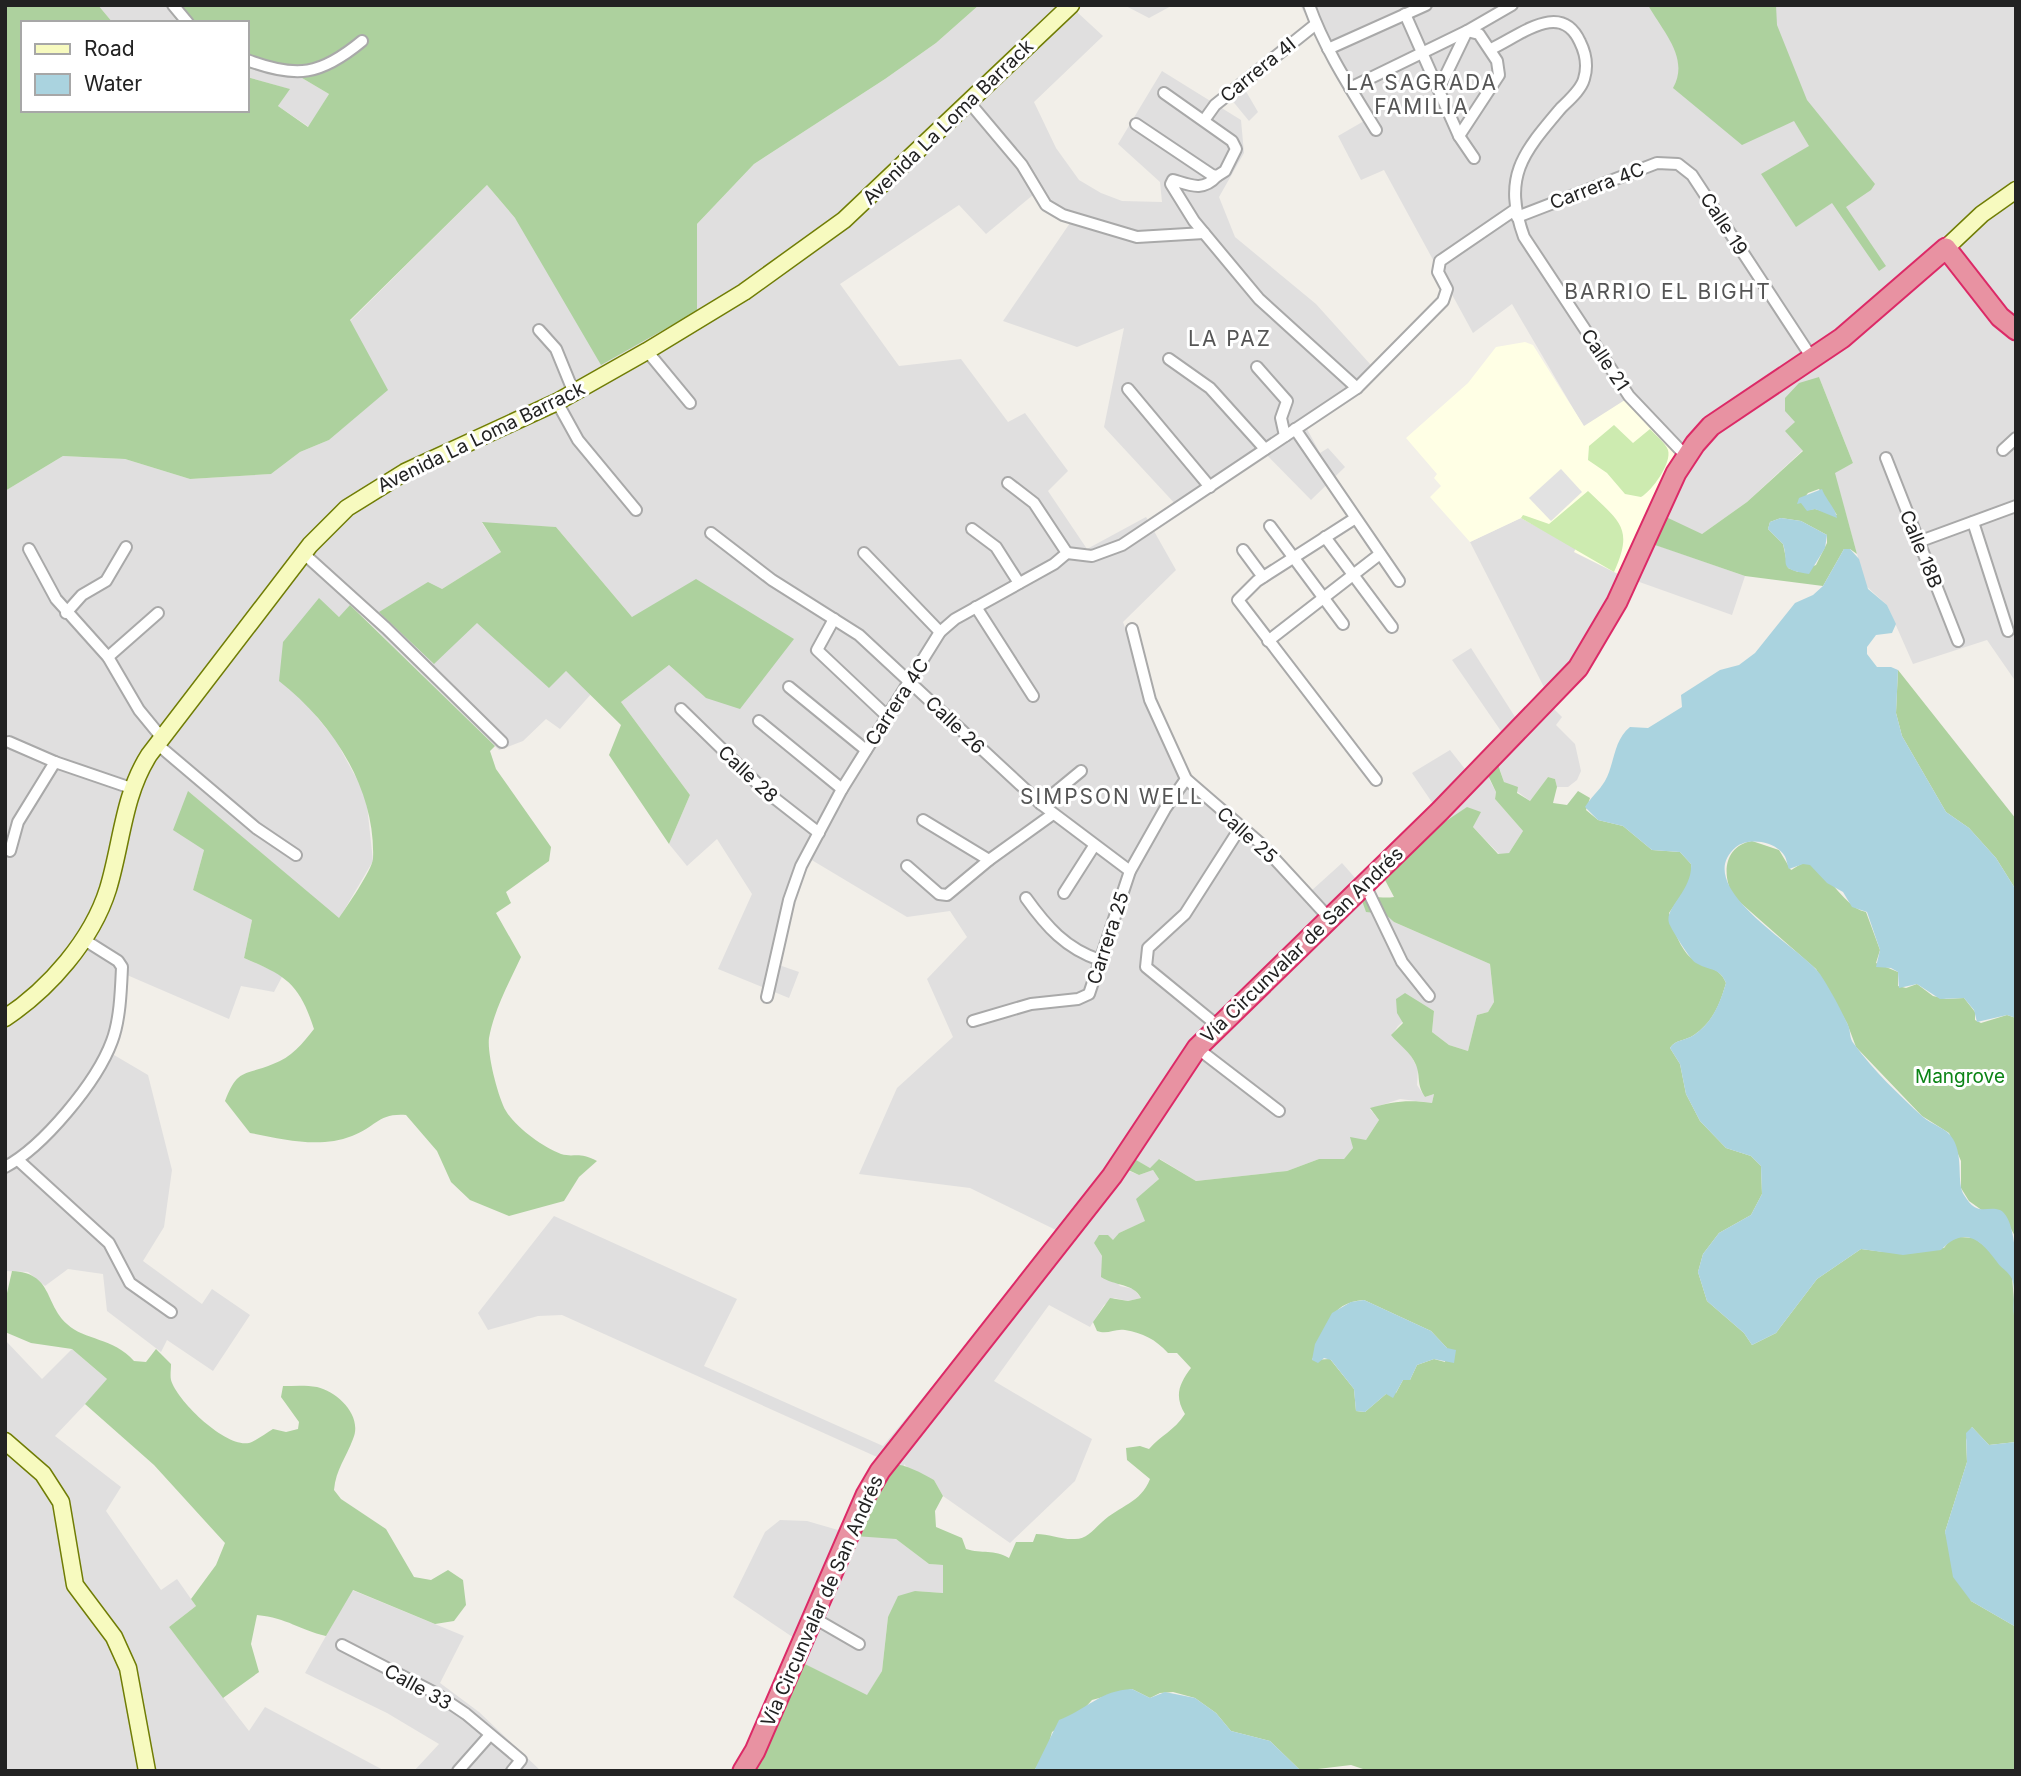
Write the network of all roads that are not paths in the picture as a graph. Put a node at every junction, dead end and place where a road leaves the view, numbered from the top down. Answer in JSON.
{"nodes":[{"id":1,"x":173,"y":5,"type":"edge"},
{"id":2,"x":1071,"y":5,"type":"edge"},
{"id":3,"x":1309,"y":5,"type":"edge"},
{"id":4,"x":1426,"y":5,"type":"edge"},
{"id":5,"x":1512,"y":5,"type":"edge"},
{"id":6,"x":1405,"y":14,"type":"junction"},
{"id":7,"x":186,"y":21,"type":"edge"},
{"id":8,"x":1315,"y":24,"type":"junction"},
{"id":9,"x":1467,"y":31,"type":"junction"},
{"id":10,"x":362,"y":41,"type":"dead end"},
{"id":11,"x":1328,"y":49,"type":"junction"},
{"id":12,"x":1491,"y":49,"type":"junction"},
{"id":13,"x":1423,"y":51,"type":"junction"},
{"id":14,"x":248,"y":60,"type":"edge"},
{"id":15,"x":1350,"y":88,"type":"junction"},
{"id":16,"x":1439,"y":89,"type":"junction"},
{"id":17,"x":1164,"y":93,"type":"dead end"},
{"id":18,"x":969,"y":103,"type":"junction"},
{"id":19,"x":1205,"y":119,"type":"junction"},
{"id":20,"x":1136,"y":124,"type":"dead end"},
{"id":21,"x":1376,"y":130,"type":"dead end"},
{"id":22,"x":1459,"y":136,"type":"junction"},
{"id":23,"x":1474,"y":158,"type":"dead end"},
{"id":24,"x":1678,"y":164,"type":"joint"},
{"id":25,"x":1217,"y":176,"type":"junction"},
{"id":26,"x":2016,"y":190,"type":"edge"},
{"id":27,"x":1516,"y":213,"type":"junction"},
{"id":28,"x":1205,"y":233,"type":"junction"},
{"id":29,"x":1946,"y":248,"type":"junction"},
{"id":30,"x":539,"y":330,"type":"dead end"},
{"id":31,"x":2016,"y":330,"type":"edge"},
{"id":32,"x":647,"y":351,"type":"junction"},
{"id":33,"x":1812,"y":358,"type":"junction"},
{"id":34,"x":1169,"y":359,"type":"dead end"},
{"id":35,"x":1257,"y":367,"type":"dead end"},
{"id":36,"x":1357,"y":388,"type":"junction"},
{"id":37,"x":1128,"y":389,"type":"dead end"},
{"id":38,"x":575,"y":393,"type":"junction"},
{"id":39,"x":557,"y":402,"type":"junction"},
{"id":40,"x":690,"y":403,"type":"dead end"},
{"id":41,"x":1290,"y":433,"type":"junction"},
{"id":42,"x":2016,"y":439,"type":"edge"},
{"id":43,"x":1265,"y":449,"type":"junction"},
{"id":44,"x":2003,"y":450,"type":"dead end"},
{"id":45,"x":1686,"y":456,"type":"junction"},
{"id":46,"x":1885,"y":458,"type":"dead end"},
{"id":47,"x":1008,"y":483,"type":"dead end"},
{"id":48,"x":1210,"y":487,"type":"junction"},
{"id":49,"x":2016,"y":506,"type":"edge"},
{"id":50,"x":636,"y":510,"type":"dead end"},
{"id":51,"x":1354,"y":519,"type":"junction"},
{"id":52,"x":1973,"y":522,"type":"junction"},
{"id":53,"x":1270,"y":526,"type":"dead end"},
{"id":54,"x":972,"y":529,"type":"dead end"},
{"id":55,"x":710,"y":533,"type":"dead end"},
{"id":56,"x":1325,"y":537,"type":"junction"},
{"id":57,"x":1918,"y":541,"type":"junction"},
{"id":58,"x":126,"y":547,"type":"dead end"},
{"id":59,"x":29,"y":549,"type":"dead end"},
{"id":60,"x":1243,"y":550,"type":"dead end"},
{"id":61,"x":864,"y":553,"type":"dead end"},
{"id":62,"x":1066,"y":553,"type":"junction"},
{"id":63,"x":303,"y":554,"type":"junction"},
{"id":64,"x":1380,"y":554,"type":"junction"},
{"id":65,"x":1294,"y":557,"type":"junction"},
{"id":66,"x":1352,"y":573,"type":"junction"},
{"id":67,"x":1264,"y":577,"type":"junction"},
{"id":68,"x":1399,"y":581,"type":"dead end"},
{"id":69,"x":1019,"y":583,"type":"junction"},
{"id":70,"x":1323,"y":597,"type":"junction"},
{"id":71,"x":976,"y":607,"type":"junction"},
{"id":72,"x":66,"y":613,"type":"junction"},
{"id":73,"x":158,"y":613,"type":"dead end"},
{"id":74,"x":834,"y":619,"type":"junction"},
{"id":75,"x":1343,"y":624,"type":"dead end"},
{"id":76,"x":1392,"y":627,"type":"dead end"},
{"id":77,"x":1132,"y":629,"type":"dead end"},
{"id":78,"x":2008,"y":631,"type":"dead end"},
{"id":79,"x":940,"y":632,"type":"junction"},
{"id":80,"x":1268,"y":641,"type":"junction"},
{"id":81,"x":1958,"y":641,"type":"dead end"},
{"id":82,"x":108,"y":657,"type":"junction"},
{"id":83,"x":910,"y":681,"type":"junction"},
{"id":84,"x":789,"y":687,"type":"dead end"},
{"id":85,"x":1033,"y":696,"type":"dead end"},
{"id":86,"x":681,"y":709,"type":"dead end"},
{"id":87,"x":887,"y":716,"type":"junction"},
{"id":88,"x":759,"y":721,"type":"dead end"},
{"id":89,"x":160,"y":741,"type":"junction"},
{"id":90,"x":9,"y":742,"type":"dead end"},
{"id":91,"x":502,"y":742,"type":"dead end"},
{"id":92,"x":866,"y":750,"type":"junction"},
{"id":93,"x":55,"y":762,"type":"junction"},
{"id":94,"x":1081,"y":771,"type":"dead end"},
{"id":95,"x":1186,"y":779,"type":"junction"},
{"id":96,"x":1376,"y":780,"type":"dead end"},
{"id":97,"x":131,"y":788,"type":"junction"},
{"id":98,"x":842,"y":789,"type":"junction"},
{"id":99,"x":1041,"y":804,"type":"junction"},
{"id":100,"x":1053,"y":814,"type":"junction"},
{"id":101,"x":923,"y":820,"type":"dead end"},
{"id":102,"x":1240,"y":828,"type":"junction"},
{"id":103,"x":819,"y":834,"type":"junction"},
{"id":104,"x":1094,"y":846,"type":"junction"},
{"id":105,"x":10,"y":851,"type":"dead end"},
{"id":106,"x":296,"y":855,"type":"dead end"},
{"id":107,"x":989,"y":860,"type":"junction"},
{"id":108,"x":907,"y":866,"type":"dead end"},
{"id":109,"x":1130,"y":871,"type":"junction"},
{"id":110,"x":1365,"y":885,"type":"junction"},
{"id":111,"x":1064,"y":893,"type":"dead end"},
{"id":112,"x":1026,"y":898,"type":"dead end"},
{"id":113,"x":1330,"y":919,"type":"junction"},
{"id":114,"x":83,"y":939,"type":"junction"},
{"id":115,"x":1100,"y":960,"type":"junction"},
{"id":116,"x":1429,"y":996,"type":"dead end"},
{"id":117,"x":767,"y":997,"type":"dead end"},
{"id":118,"x":5,"y":1018,"type":"edge"},
{"id":119,"x":974,"y":1021,"type":"dead end"},
{"id":120,"x":1218,"y":1026,"type":"junction"},
{"id":121,"x":1197,"y":1048,"type":"junction"},
{"id":122,"x":1279,"y":1111,"type":"dead end"},
{"id":123,"x":18,"y":1160,"type":"junction"},
{"id":124,"x":5,"y":1167,"type":"edge"},
{"id":125,"x":171,"y":1312,"type":"dead end"},
{"id":126,"x":5,"y":1441,"type":"edge"},
{"id":127,"x":814,"y":1618,"type":"junction"},
{"id":128,"x":859,"y":1644,"type":"dead end"},
{"id":129,"x":342,"y":1646,"type":"dead end"},
{"id":130,"x":489,"y":1736,"type":"junction"},
{"id":131,"x":147,"y":1771,"type":"edge"},
{"id":132,"x":458,"y":1771,"type":"edge"},
{"id":133,"x":512,"y":1771,"type":"edge"},
{"id":134,"x":743,"y":1771,"type":"edge"}],
"edges":[{"from":1,"to":7,"type":"street"},
{"from":2,"to":18,"type":"main road","name":"Avenida La Loma Barrack"},
{"from":3,"to":8,"type":"street"},
{"from":4,"to":6,"type":"street","name":"Carrera 4I"},
{"from":5,"to":9,"type":"street"},
{"from":6,"to":11,"type":"street","name":"Carrera 4I"},
{"from":6,"to":13,"type":"street"},
{"from":8,"to":11,"type":"street"},
{"from":8,"to":19,"type":"street","name":"Carrera 4I"},
{"from":9,"to":12,"type":"street"},
{"from":9,"to":13,"type":"street"},
{"from":9,"to":16,"type":"street"},
{"from":10,"to":14,"type":"street"},
{"from":11,"to":15,"type":"street"},
{"from":12,"to":22,"type":"street"},
{"from":12,"to":27,"type":"street"},
{"from":13,"to":15,"type":"street"},
{"from":13,"to":16,"type":"street"},
{"from":15,"to":21,"type":"street"},
{"from":16,"to":22,"type":"street"},
{"from":17,"to":19,"type":"street"},
{"from":18,"to":28,"type":"street"},
{"from":18,"to":32,"type":"main road","name":"Avenida La Loma Barrack"},
{"from":19,"to":25,"type":"street"},
{"from":20,"to":25,"type":"street"},
{"from":22,"to":23,"type":"street"},
{"from":24,"to":27,"type":"street","name":"Carrera 4C"},
{"from":24,"to":33,"type":"street","name":"Calle 19"},
{"from":25,"to":28,"type":"street"},
{"from":26,"to":29,"type":"main road"},
{"from":27,"to":36,"type":"street","name":"Carrera 4C"},
{"from":27,"to":45,"type":"street","name":"Calle 21"},
{"from":28,"to":36,"type":"street"},
{"from":29,"to":31,"type":"highway"},
{"from":29,"to":33,"type":"highway","name":"Vía Circunvalar de San Andrés"},
{"from":30,"to":38,"type":"street"},
{"from":32,"to":38,"type":"main road","name":"Avenida La Loma Barrack"},
{"from":32,"to":40,"type":"street"},
{"from":33,"to":45,"type":"highway","name":"Vía Circunvalar de San Andrés"},
{"from":34,"to":43,"type":"street"},
{"from":35,"to":41,"type":"street"},
{"from":36,"to":41,"type":"street"},
{"from":37,"to":48,"type":"street"},
{"from":38,"to":39,"type":"main road","name":"Avenida La Loma Barrack"},
{"from":39,"to":50,"type":"street"},
{"from":39,"to":63,"type":"main road","name":"Avenida La Loma Barrack"},
{"from":41,"to":43,"type":"street"},
{"from":41,"to":51,"type":"street"},
{"from":42,"to":44,"type":"street"},
{"from":43,"to":48,"type":"street"},
{"from":45,"to":110,"type":"highway","name":"Vía Circunvalar de San Andrés"},
{"from":46,"to":57,"type":"street","name":"Calle 18B"},
{"from":47,"to":62,"type":"street"},
{"from":48,"to":62,"type":"street"},
{"from":49,"to":52,"type":"street"},
{"from":51,"to":56,"type":"street"},
{"from":51,"to":64,"type":"street"},
{"from":52,"to":57,"type":"street"},
{"from":52,"to":78,"type":"street"},
{"from":53,"to":65,"type":"street"},
{"from":54,"to":69,"type":"street"},
{"from":55,"to":74,"type":"street","name":"Calle 26"},
{"from":56,"to":65,"type":"street"},
{"from":56,"to":66,"type":"street"},
{"from":57,"to":81,"type":"street","name":"Calle 18B"},
{"from":58,"to":72,"type":"street"},
{"from":59,"to":72,"type":"street"},
{"from":60,"to":67,"type":"street"},
{"from":61,"to":79,"type":"street"},
{"from":62,"to":69,"type":"street","name":"Carrera 4C"},
{"from":63,"to":89,"type":"main road","name":"Avenida La Loma Barrack"},
{"from":63,"to":91,"type":"street"},
{"from":64,"to":66,"type":"street"},
{"from":64,"to":68,"type":"street"},
{"from":65,"to":67,"type":"street"},
{"from":65,"to":70,"type":"street"},
{"from":66,"to":70,"type":"street"},
{"from":66,"to":76,"type":"street"},
{"from":67,"to":80,"type":"street"},
{"from":69,"to":71,"type":"street","name":"Carrera 4C"},
{"from":70,"to":75,"type":"street"},
{"from":70,"to":80,"type":"street"},
{"from":71,"to":79,"type":"street","name":"Carrera 4C"},
{"from":71,"to":85,"type":"street"},
{"from":72,"to":82,"type":"street"},
{"from":73,"to":82,"type":"street"},
{"from":74,"to":83,"type":"street","name":"Calle 26"},
{"from":74,"to":87,"type":"street"},
{"from":77,"to":95,"type":"street","name":"Calle 25"},
{"from":79,"to":83,"type":"street","name":"Carrera 4C"},
{"from":80,"to":96,"type":"street"},
{"from":82,"to":89,"type":"street"},
{"from":83,"to":87,"type":"street","name":"Carrera 4C"},
{"from":83,"to":99,"type":"street","name":"Calle 26"},
{"from":84,"to":92,"type":"street"},
{"from":86,"to":103,"type":"street","name":"Calle 28"},
{"from":87,"to":92,"type":"street","name":"Carrera 4C"},
{"from":88,"to":98,"type":"street"},
{"from":89,"to":97,"type":"main road","name":"Avenida La Loma Barrack"},
{"from":89,"to":106,"type":"street"},
{"from":90,"to":93,"type":"street"},
{"from":92,"to":98,"type":"street","name":"Carrera 4C"},
{"from":93,"to":97,"type":"street"},
{"from":93,"to":105,"type":"street"},
{"from":94,"to":99,"type":"street"},
{"from":95,"to":102,"type":"street","name":"Calle 25"},
{"from":95,"to":109,"type":"street","name":"Carrera 25"},
{"from":97,"to":114,"type":"main road","name":"Avenida La Loma Barrack"},
{"from":98,"to":103,"type":"street","name":"Carrera 4C"},
{"from":99,"to":100,"type":"street","name":"Calle 26"},
{"from":100,"to":104,"type":"street","name":"Calle 26"},
{"from":100,"to":107,"type":"street"},
{"from":101,"to":107,"type":"street"},
{"from":102,"to":113,"type":"street","name":"Calle 25"},
{"from":102,"to":120,"type":"street"},
{"from":103,"to":117,"type":"street","name":"Carrera 4C"},
{"from":104,"to":109,"type":"street","name":"Calle 26"},
{"from":104,"to":111,"type":"street"},
{"from":107,"to":108,"type":"street"},
{"from":109,"to":115,"type":"street","name":"Carrera 25"},
{"from":110,"to":113,"type":"highway","name":"Vía Circunvalar de San Andrés"},
{"from":110,"to":116,"type":"street"},
{"from":112,"to":115,"type":"street"},
{"from":113,"to":120,"type":"highway","name":"Vía Circunvalar de San Andrés"},
{"from":114,"to":118,"type":"main road","name":"Avenida La Loma Barrack"},
{"from":114,"to":123,"type":"street"},
{"from":115,"to":119,"type":"street","name":"Carrera 25"},
{"from":120,"to":121,"type":"highway","name":"Vía Circunvalar de San Andrés"},
{"from":121,"to":122,"type":"street"},
{"from":121,"to":127,"type":"highway","name":"Vía Circunvalar de San Andrés"},
{"from":123,"to":124,"type":"street"},
{"from":123,"to":125,"type":"street"},
{"from":126,"to":131,"type":"main road"},
{"from":127,"to":128,"type":"street"},
{"from":127,"to":134,"type":"highway","name":"Vía Circunvalar de San Andrés"},
{"from":129,"to":130,"type":"street","name":"Calle 33"},
{"from":130,"to":132,"type":"street"},
{"from":130,"to":133,"type":"street","name":"Calle 33"}]}
